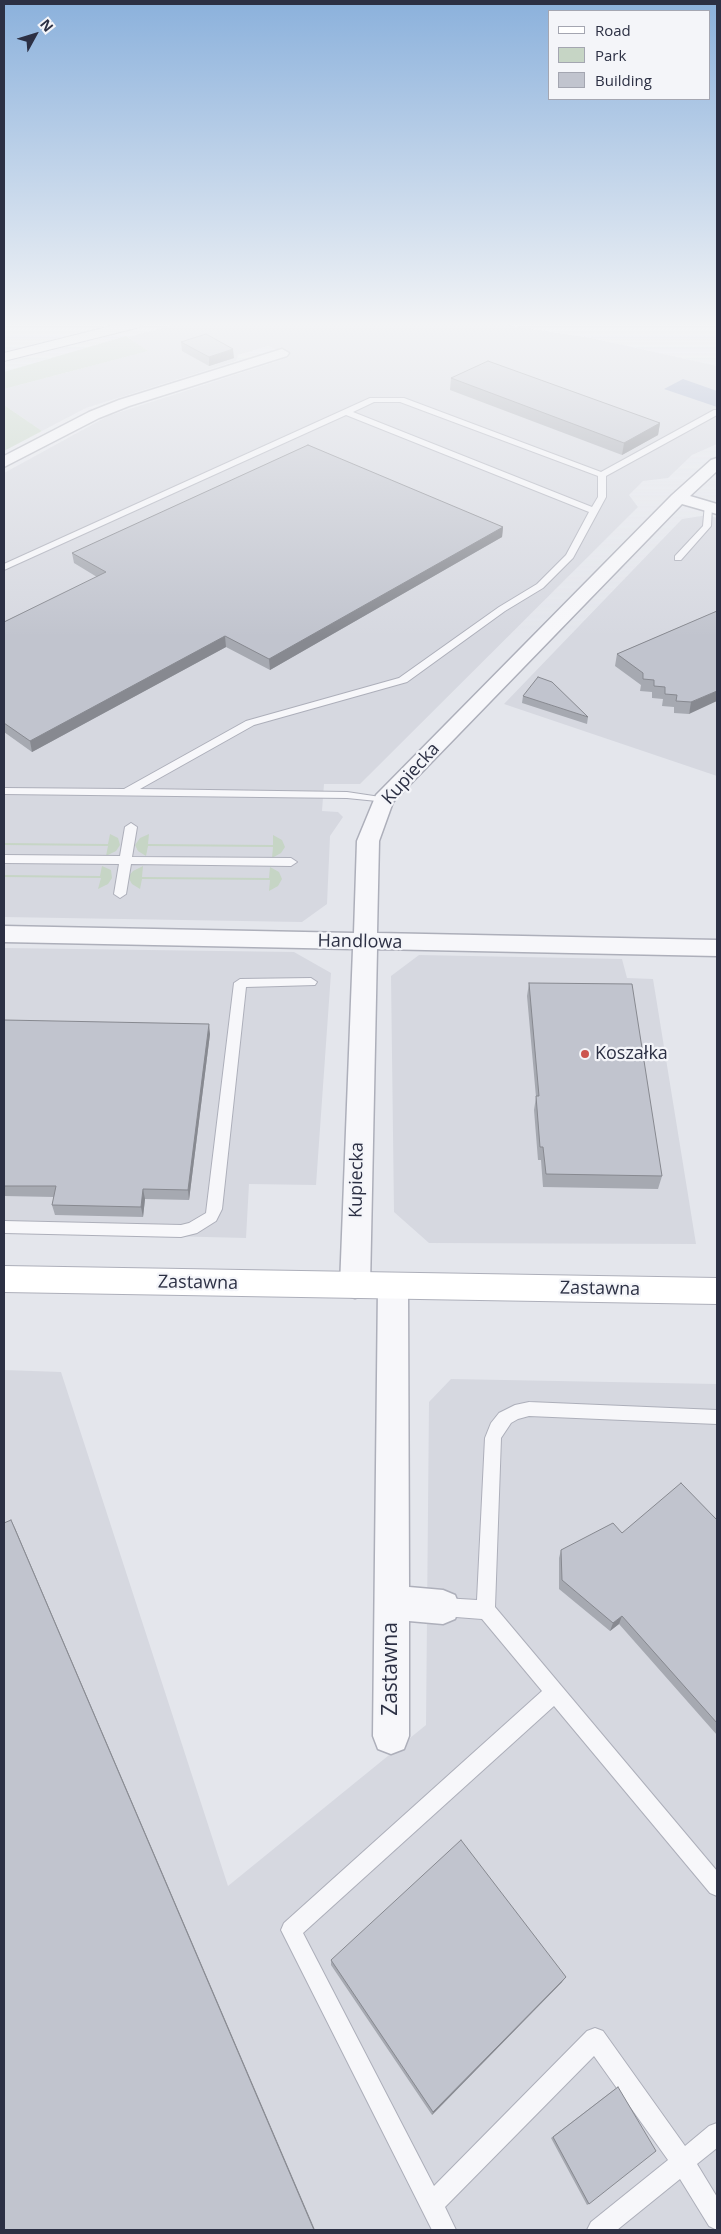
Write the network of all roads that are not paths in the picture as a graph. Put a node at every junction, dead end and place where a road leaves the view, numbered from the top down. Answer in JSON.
{"nodes":[{"id":1,"x":69,"y":428,"type":"edge"},
{"id":2,"x":310,"y":428,"type":"edge"},
{"id":3,"x":387,"y":428,"type":"edge"},
{"id":4,"x":477,"y":428,"type":"edge"},
{"id":5,"x":687,"y":428,"type":"edge"},
{"id":6,"x":4,"y":462,"type":"edge"},
{"id":7,"x":717,"y":463,"type":"edge"},
{"id":8,"x":602,"y":475,"type":"junction"},
{"id":9,"x":678,"y":498,"type":"junction"},
{"id":10,"x":713,"y":508,"type":"edge"},
{"id":11,"x":594,"y":511,"type":"junction"},
{"id":12,"x":678,"y":558,"type":"dead end"},
{"id":13,"x":4,"y":567,"type":"edge"},
{"id":14,"x":4,"y":791,"type":"edge"},
{"id":15,"x":126,"y":792,"type":"junction"},
{"id":16,"x":383,"y":800,"type":"junction"},
{"id":17,"x":131,"y":827,"type":"dead end"},
{"id":18,"x":4,"y":860,"type":"edge"},
{"id":19,"x":125,"y":862,"type":"junction"},
{"id":20,"x":291,"y":862,"type":"dead end"},
{"id":21,"x":120,"y":894,"type":"dead end"},
{"id":22,"x":4,"y":934,"type":"edge"},
{"id":23,"x":364,"y":942,"type":"junction"},
{"id":24,"x":717,"y":948,"type":"edge"},
{"id":25,"x":311,"y":982,"type":"dead end"},
{"id":26,"x":4,"y":1227,"type":"edge"},
{"id":27,"x":4,"y":1279,"type":"edge"},
{"id":28,"x":355,"y":1286,"type":"junction"},
{"id":29,"x":392,"y":1286,"type":"junction"},
{"id":30,"x":717,"y":1291,"type":"edge"},
{"id":31,"x":717,"y":1417,"type":"edge"},
{"id":32,"x":392,"y":1602,"type":"junction"},
{"id":33,"x":442,"y":1608,"type":"joint"},
{"id":34,"x":486,"y":1610,"type":"junction"},
{"id":35,"x":555,"y":1692,"type":"junction"},
{"id":36,"x":391,"y":1736,"type":"dead end"},
{"id":37,"x":717,"y":1886,"type":"edge"},
{"id":38,"x":717,"y":2134,"type":"edge"},
{"id":39,"x":683,"y":2162,"type":"junction"},
{"id":40,"x":431,"y":2205,"type":"junction"},
{"id":41,"x":717,"y":2218,"type":"edge"},
{"id":42,"x":444,"y":2230,"type":"edge"},
{"id":43,"x":599,"y":2230,"type":"edge"}],
"edges":[{"from":1,"to":6,"type":"street"},
{"from":2,"to":13,"type":"lane"},
{"from":3,"to":11,"type":"lane"},
{"from":4,"to":8,"type":"lane"},
{"from":5,"to":8,"type":"lane"},
{"from":7,"to":9,"type":"street","name":"Kupiecka"},
{"from":8,"to":11,"type":"lane"},
{"from":9,"to":10,"type":"street"},
{"from":9,"to":16,"type":"street","name":"Kupiecka"},
{"from":10,"to":12,"type":"lane"},
{"from":11,"to":15,"type":"lane"},
{"from":14,"to":15,"type":"lane"},
{"from":15,"to":16,"type":"lane"},
{"from":16,"to":23,"type":"street","name":"Kupiecka"},
{"from":17,"to":19,"type":"lane"},
{"from":18,"to":19,"type":"lane"},
{"from":19,"to":20,"type":"lane"},
{"from":19,"to":21,"type":"lane"},
{"from":22,"to":23,"type":"street","name":"Handlowa"},
{"from":23,"to":24,"type":"street","name":"Handlowa"},
{"from":23,"to":28,"type":"street","name":"Kupiecka"},
{"from":25,"to":26,"type":"lane"},
{"from":27,"to":28,"type":"main road","name":"Zastawna"},
{"from":28,"to":29,"type":"main road","name":"Zastawna"},
{"from":29,"to":30,"type":"main road","name":"Zastawna"},
{"from":29,"to":32,"type":"street","name":"Zastawna"},
{"from":31,"to":34,"type":"lane"},
{"from":32,"to":33,"type":"street","name":"Zastawna"},
{"from":32,"to":36,"type":"street","name":"Zastawna"},
{"from":33,"to":34,"type":"lane"},
{"from":34,"to":35,"type":"lane"},
{"from":35,"to":37,"type":"lane"},
{"from":35,"to":40,"type":"lane"},
{"from":38,"to":39,"type":"lane"},
{"from":39,"to":40,"type":"lane"},
{"from":39,"to":41,"type":"lane"},
{"from":39,"to":43,"type":"lane"},
{"from":40,"to":42,"type":"lane"}]}
